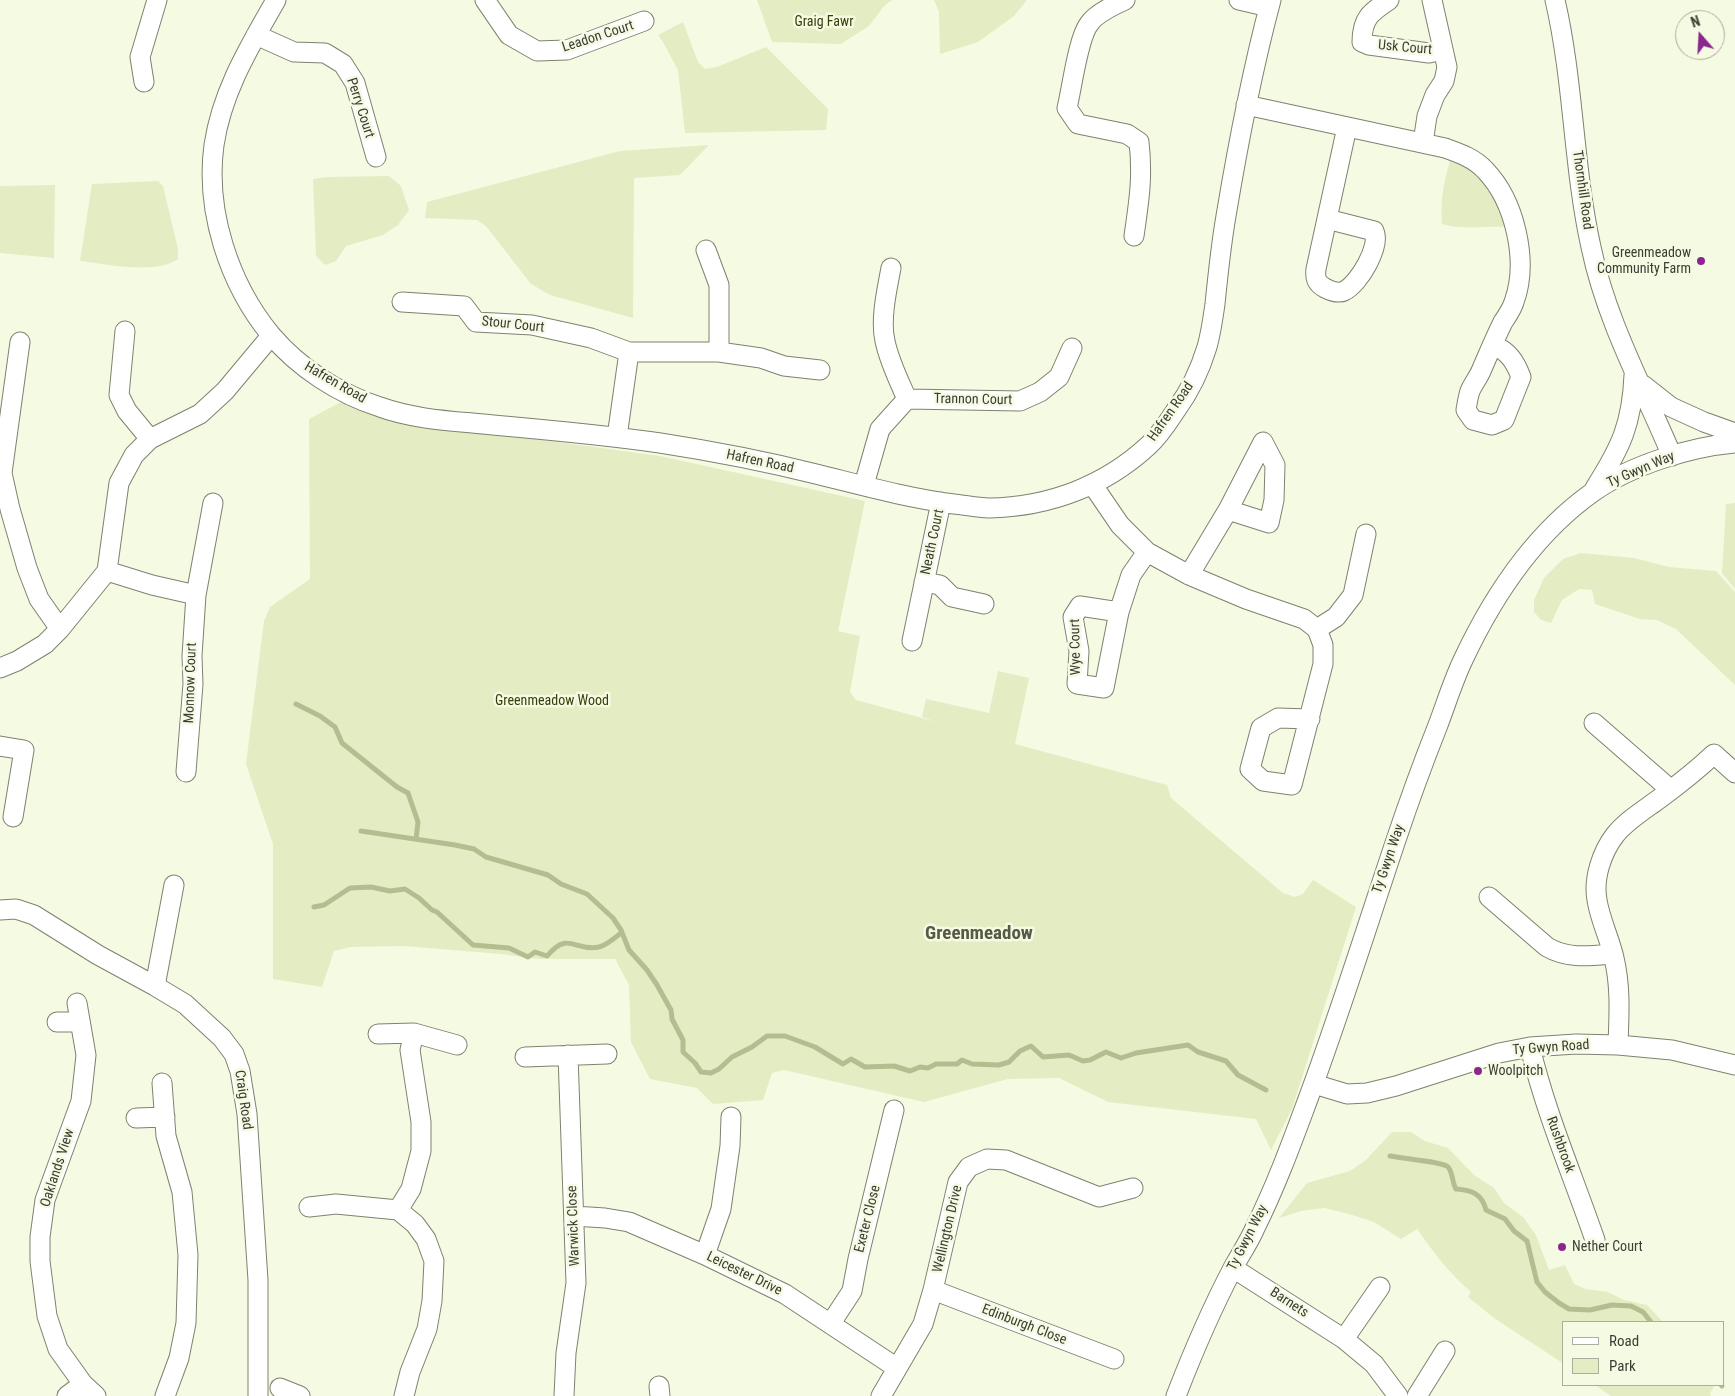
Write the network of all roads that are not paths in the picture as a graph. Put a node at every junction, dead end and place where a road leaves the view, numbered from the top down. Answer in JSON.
{"nodes":[{"id":1,"x":157,"y":0,"type":"edge"},
{"id":2,"x":276,"y":0,"type":"edge"},
{"id":3,"x":485,"y":0,"type":"edge"},
{"id":4,"x":1125,"y":0,"type":"edge"},
{"id":5,"x":1239,"y":0,"type":"edge"},
{"id":6,"x":1389,"y":0,"type":"edge"},
{"id":7,"x":1432,"y":0,"type":"edge"},
{"id":8,"x":1555,"y":0,"type":"edge"},
{"id":9,"x":1270,"y":3,"type":"edge"},
{"id":10,"x":644,"y":21,"type":"dead end"},
{"id":11,"x":256,"y":35,"type":"junction"},
{"id":12,"x":1443,"y":50,"type":"junction"},
{"id":13,"x":144,"y":82,"type":"dead end"},
{"id":14,"x":1246,"y":105,"type":"junction"},
{"id":15,"x":1347,"y":127,"type":"junction"},
{"id":16,"x":1423,"y":144,"type":"junction"},
{"id":17,"x":376,"y":157,"type":"dead end"},
{"id":18,"x":1327,"y":218,"type":"dead end"},
{"id":19,"x":1134,"y":236,"type":"dead end"},
{"id":20,"x":706,"y":250,"type":"dead end"},
{"id":21,"x":891,"y":268,"type":"dead end"},
{"id":22,"x":402,"y":302,"type":"dead end"},
{"id":23,"x":125,"y":331,"type":"dead end"},
{"id":24,"x":271,"y":336,"type":"junction"},
{"id":25,"x":20,"y":342,"type":"dead end"},
{"id":26,"x":1493,"y":345,"type":"dead end"},
{"id":27,"x":1072,"y":348,"type":"dead end"},
{"id":28,"x":629,"y":352,"type":"junction"},
{"id":29,"x":719,"y":352,"type":"junction"},
{"id":30,"x":820,"y":370,"type":"dead end"},
{"id":31,"x":1637,"y":376,"type":"junction"},
{"id":32,"x":908,"y":399,"type":"junction"},
{"id":33,"x":1735,"y":432,"type":"edge"},
{"id":34,"x":617,"y":437,"type":"junction"},
{"id":35,"x":150,"y":439,"type":"junction"},
{"id":36,"x":1735,"y":443,"type":"edge"},
{"id":37,"x":1672,"y":456,"type":"junction"},
{"id":38,"x":1092,"y":484,"type":"junction"},
{"id":39,"x":864,"y":486,"type":"junction"},
{"id":40,"x":1593,"y":492,"type":"junction"},
{"id":41,"x":941,"y":502,"type":"junction"},
{"id":42,"x":213,"y":503,"type":"dead end"},
{"id":43,"x":1228,"y":510,"type":"dead end"},
{"id":44,"x":1366,"y":534,"type":"dead end"},
{"id":45,"x":1147,"y":552,"type":"junction"},
{"id":46,"x":107,"y":571,"type":"junction"},
{"id":47,"x":1189,"y":575,"type":"junction"},
{"id":48,"x":924,"y":582,"type":"junction"},
{"id":49,"x":196,"y":595,"type":"junction"},
{"id":50,"x":984,"y":604,"type":"dead end"},
{"id":51,"x":1119,"y":612,"type":"dead end"},
{"id":52,"x":60,"y":629,"type":"junction"},
{"id":53,"x":1317,"y":629,"type":"junction"},
{"id":54,"x":912,"y":641,"type":"dead end"},
{"id":55,"x":0,"y":668,"type":"edge"},
{"id":56,"x":1310,"y":719,"type":"dead end"},
{"id":57,"x":1594,"y":723,"type":"dead end"},
{"id":58,"x":0,"y":746,"type":"edge"},
{"id":59,"x":186,"y":772,"type":"dead end"},
{"id":60,"x":1735,"y":773,"type":"edge"},
{"id":61,"x":1671,"y":790,"type":"junction"},
{"id":62,"x":13,"y":817,"type":"dead end"},
{"id":63,"x":174,"y":885,"type":"dead end"},
{"id":64,"x":1489,"y":897,"type":"dead end"},
{"id":65,"x":0,"y":910,"type":"edge"},
{"id":66,"x":1613,"y":954,"type":"junction"},
{"id":67,"x":156,"y":986,"type":"junction"},
{"id":68,"x":77,"y":1004,"type":"dead end"},
{"id":69,"x":57,"y":1022,"type":"dead end"},
{"id":70,"x":80,"y":1022,"type":"junction"},
{"id":71,"x":414,"y":1033,"type":"junction"},
{"id":72,"x":378,"y":1034,"type":"dead end"},
{"id":73,"x":457,"y":1045,"type":"dead end"},
{"id":74,"x":1618,"y":1045,"type":"junction"},
{"id":75,"x":1530,"y":1047,"type":"junction"},
{"id":76,"x":607,"y":1054,"type":"dead end"},
{"id":77,"x":568,"y":1055,"type":"junction"},
{"id":78,"x":525,"y":1057,"type":"dead end"},
{"id":79,"x":1735,"y":1065,"type":"edge"},
{"id":80,"x":162,"y":1083,"type":"dead end"},
{"id":81,"x":1314,"y":1084,"type":"junction"},
{"id":82,"x":894,"y":1110,"type":"dead end"},
{"id":83,"x":165,"y":1117,"type":"junction"},
{"id":84,"x":731,"y":1117,"type":"dead end"},
{"id":85,"x":136,"y":1118,"type":"dead end"},
{"id":86,"x":1133,"y":1188,"type":"dead end"},
{"id":87,"x":309,"y":1207,"type":"dead end"},
{"id":88,"x":398,"y":1210,"type":"junction"},
{"id":89,"x":574,"y":1216,"type":"junction"},
{"id":90,"x":1596,"y":1240,"type":"dead end"},
{"id":91,"x":705,"y":1255,"type":"junction"},
{"id":92,"x":1233,"y":1268,"type":"junction"},
{"id":93,"x":1380,"y":1287,"type":"dead end"},
{"id":94,"x":933,"y":1290,"type":"junction"},
{"id":95,"x":831,"y":1324,"type":"junction"},
{"id":96,"x":1344,"y":1339,"type":"junction"},
{"id":97,"x":1446,"y":1351,"type":"dead end"},
{"id":98,"x":1114,"y":1359,"type":"dead end"},
{"id":99,"x":898,"y":1368,"type":"junction"},
{"id":100,"x":280,"y":1388,"type":"dead end"},
{"id":101,"x":90,"y":1390,"type":"edge"},
{"id":102,"x":67,"y":1396,"type":"edge"},
{"id":103,"x":165,"y":1396,"type":"edge"},
{"id":104,"x":258,"y":1396,"type":"edge"},
{"id":105,"x":300,"y":1396,"type":"edge"},
{"id":106,"x":404,"y":1396,"type":"edge"},
{"id":107,"x":564,"y":1396,"type":"edge"},
{"id":108,"x":881,"y":1396,"type":"edge"},
{"id":109,"x":1176,"y":1396,"type":"edge"},
{"id":110,"x":1398,"y":1396,"type":"edge"},
{"id":111,"x":1417,"y":1396,"type":"edge"}],
"edges":[{"from":1,"to":13,"type":"street"},
{"from":2,"to":11,"type":"street","name":"Hafren Road"},
{"from":3,"to":10,"type":"street","name":"Leadon Court"},
{"from":4,"to":19,"type":"street"},
{"from":5,"to":9,"type":"street"},
{"from":6,"to":12,"type":"street","name":"Usk Court"},
{"from":7,"to":12,"type":"street","name":"Usk Court"},
{"from":8,"to":31,"type":"street","name":"Thornhill Road"},
{"from":9,"to":14,"type":"street","name":"Hafren Road"},
{"from":11,"to":17,"type":"street","name":"Perry Court"},
{"from":11,"to":24,"type":"street","name":"Hafren Road"},
{"from":12,"to":16,"type":"street","name":"Usk Court"},
{"from":14,"to":15,"type":"street"},
{"from":14,"to":38,"type":"street","name":"Hafren Road"},
{"from":15,"to":16,"type":"street"},
{"from":15,"to":18,"type":"street"},
{"from":16,"to":26,"type":"street"},
{"from":20,"to":29,"type":"street"},
{"from":21,"to":32,"type":"street"},
{"from":22,"to":28,"type":"street","name":"Stour Court"},
{"from":23,"to":35,"type":"street"},
{"from":24,"to":34,"type":"street","name":"Hafren Road"},
{"from":24,"to":35,"type":"street"},
{"from":25,"to":52,"type":"street"},
{"from":27,"to":32,"type":"street","name":"Trannon Court"},
{"from":28,"to":29,"type":"street","name":"Stour Court"},
{"from":28,"to":34,"type":"street"},
{"from":29,"to":30,"type":"street","name":"Stour Court"},
{"from":31,"to":33,"type":"street"},
{"from":31,"to":37,"type":"street","name":"Thornhill Road"},
{"from":31,"to":40,"type":"street"},
{"from":32,"to":39,"type":"street"},
{"from":34,"to":39,"type":"street","name":"Hafren Road"},
{"from":35,"to":46,"type":"street"},
{"from":36,"to":37,"type":"street","name":"Ty Gwyn Way"},
{"from":37,"to":40,"type":"street","name":"Ty Gwyn Way"},
{"from":38,"to":41,"type":"street","name":"Hafren Road"},
{"from":38,"to":45,"type":"street"},
{"from":39,"to":41,"type":"street","name":"Hafren Road"},
{"from":40,"to":81,"type":"street","name":"Ty Gwyn Way"},
{"from":41,"to":48,"type":"street","name":"Neath Court"},
{"from":42,"to":49,"type":"street","name":"Monnow Court"},
{"from":43,"to":47,"type":"street"},
{"from":44,"to":53,"type":"street"},
{"from":45,"to":47,"type":"street"},
{"from":45,"to":51,"type":"street"},
{"from":46,"to":49,"type":"street"},
{"from":46,"to":52,"type":"street"},
{"from":47,"to":53,"type":"street"},
{"from":48,"to":50,"type":"street","name":"Neath Court"},
{"from":48,"to":54,"type":"street","name":"Neath Court"},
{"from":49,"to":59,"type":"street","name":"Monnow Court"},
{"from":52,"to":55,"type":"street"},
{"from":53,"to":56,"type":"street"},
{"from":57,"to":61,"type":"street"},
{"from":58,"to":62,"type":"street"},
{"from":60,"to":61,"type":"street"},
{"from":61,"to":66,"type":"street"},
{"from":63,"to":67,"type":"street"},
{"from":64,"to":66,"type":"street"},
{"from":65,"to":67,"type":"street","name":"Craig Road"},
{"from":66,"to":74,"type":"street"},
{"from":67,"to":104,"type":"street","name":"Craig Road"},
{"from":68,"to":70,"type":"street","name":"Oaklands View"},
{"from":69,"to":70,"type":"street"},
{"from":70,"to":101,"type":"street","name":"Oaklands View"},
{"from":71,"to":72,"type":"street"},
{"from":71,"to":73,"type":"street"},
{"from":71,"to":88,"type":"street"},
{"from":74,"to":75,"type":"street","name":"Ty Gwyn Road"},
{"from":74,"to":79,"type":"street","name":"Ty Gwyn Road"},
{"from":75,"to":81,"type":"street","name":"Ty Gwyn Road"},
{"from":75,"to":90,"type":"street","name":"Rushbrook"},
{"from":76,"to":77,"type":"street"},
{"from":77,"to":78,"type":"street"},
{"from":77,"to":89,"type":"street","name":"Warwick Close"},
{"from":80,"to":83,"type":"street"},
{"from":81,"to":92,"type":"street","name":"Ty Gwyn Way"},
{"from":82,"to":95,"type":"street","name":"Exeter Close"},
{"from":83,"to":85,"type":"street"},
{"from":83,"to":103,"type":"street"},
{"from":84,"to":91,"type":"street"},
{"from":86,"to":94,"type":"street","name":"Wellington Drive"},
{"from":87,"to":88,"type":"street"},
{"from":88,"to":106,"type":"street"},
{"from":89,"to":91,"type":"street","name":"Leicester Drive"},
{"from":89,"to":107,"type":"street","name":"Warwick Close"},
{"from":91,"to":95,"type":"street","name":"Leicester Drive"},
{"from":92,"to":96,"type":"street","name":"Barnets"},
{"from":92,"to":109,"type":"street","name":"Ty Gwyn Way"},
{"from":93,"to":96,"type":"street"},
{"from":94,"to":98,"type":"street","name":"Edinburgh Close"},
{"from":94,"to":99,"type":"street","name":"Wellington Drive"},
{"from":95,"to":99,"type":"street","name":"Leicester Drive"},
{"from":96,"to":110,"type":"street","name":"Barnets"},
{"from":97,"to":111,"type":"street"},
{"from":99,"to":108,"type":"street","name":"Wellington Drive"},
{"from":100,"to":105,"type":"street"},
{"from":101,"to":102,"type":"street","name":"Oaklands View"}]}
